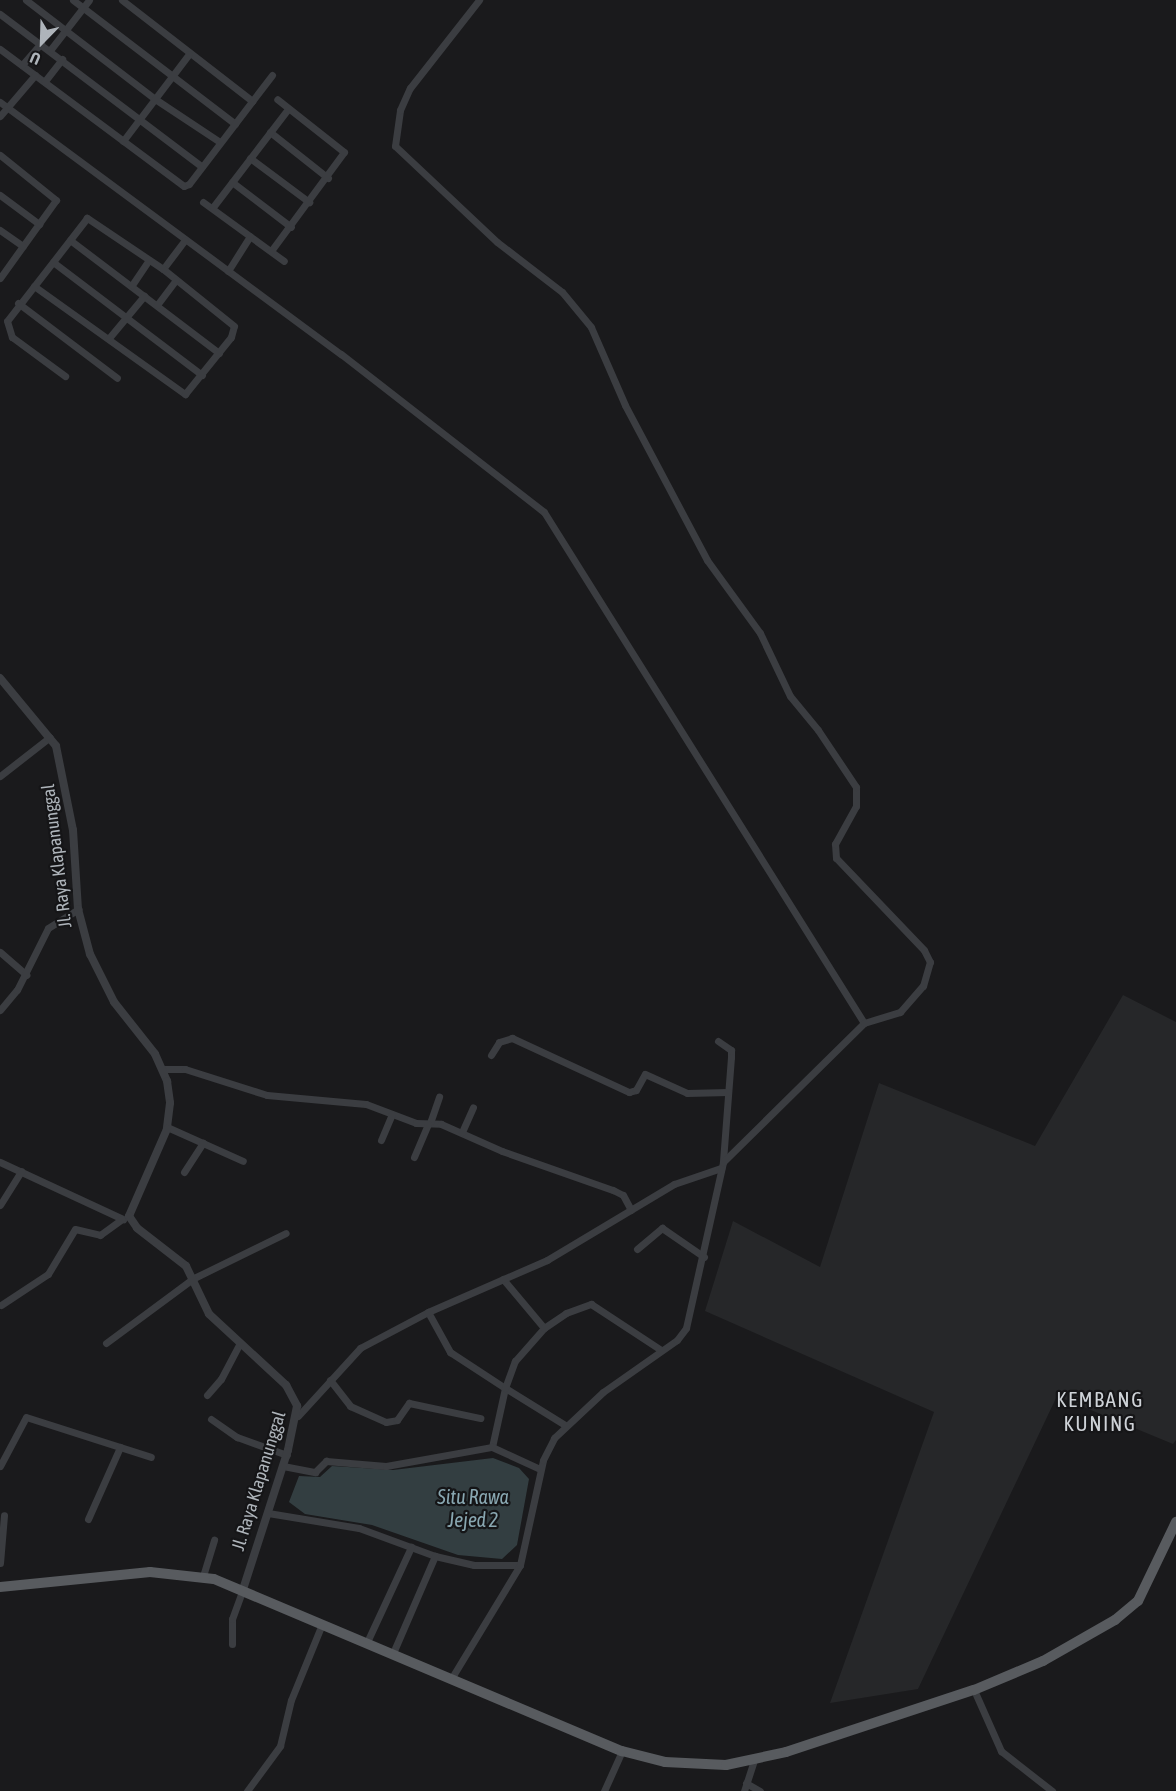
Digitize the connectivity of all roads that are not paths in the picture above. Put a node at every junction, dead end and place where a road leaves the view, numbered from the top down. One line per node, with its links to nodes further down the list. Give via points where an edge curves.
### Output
1 (27, 0): 8 (street)
2 (73, 0): 6 (street)
3 (89, 0): 6 (street)
4 (122, 0): 12 (street)
5 (479, 0): 75 (street, via 410,88 400,110 394,146 497,242 562,292 591,327 634,424 707,560 760,633 790,696 856,787 856,806 835,844 836,858 924,950 930,962 923,986 900,1012)
6 (84, 7): 8 (street); 17 (street)
7 (0, 14): 9 (street)
8 (67, 29): 11 (street); 19 (street)
9 (40, 43): 11 (street); 14 (street)
10 (0, 49): 14 (street)
11 (51, 49): 13 (street)
12 (189, 54): 17 (street); 21 (street)
13 (62, 59): 18 (street); 26 (street)
14 (22, 64): 15 (street)
15 (35, 75): 18 (street); 23 (street)
16 (272, 75): 21 (street)
17 (171, 76): 19 (street); 27 (street)
18 (45, 81): 29 (street)
19 (156, 99): 26 (street); 30 (street)
20 (277, 99): 24 (street)
21 (252, 101): 27 (street)
22 (0, 102): 23 (street)
23 (7, 107): 25 (street); 45 (street)
24 (288, 109): 28 (street); 34 (street, via 344,152)
25 (0, 116)
26 (140, 121): 29 (street); 33 (street)
27 (235, 124): 30 (street)
28 (270, 132): 32 (street); 34 (street)
29 (123, 141): 33 (street, via 183,186)
30 (220, 142): 33 (street)
31 (0, 155): 40 (street, via 56,198)
32 (250, 158): 35 (street); 38 (street)
33 (202, 167)
34 (328, 178): 38 (street)
35 (232, 182): 39 (street); 41 (street)
36 (0, 195): 40 (street)
37 (203, 202): 39 (street)
38 (309, 202): 41 (street)
39 (213, 207): 43 (street)
40 (39, 224): 46 (street)
41 (291, 226): 47 (street)
42 (0, 230): 46 (street)
43 (250, 236): 47 (street); 53 (street)
44 (70, 240): 48 (street, via 84,219 90,219); 50 (street); 56 (street)
45 (184, 240): 52 (street); 53 (street)
46 (23, 246): 51 (street)
47 (272, 251): 49 (street)
48 (149, 260): 52 (street); 56 (street)
49 (284, 261)
50 (53, 262): 57 (street); 61 (street)
51 (3, 269): 54 (street)
52 (163, 269): 55 (street)
53 (228, 271): 75 (street, via 544,512)
54 (0, 278)
55 (176, 280): 60 (street); 63 (street, via 234,326)
56 (132, 285): 58 (street)
57 (34, 286): 59 (street); 62 (street)
58 (144, 296): 60 (street); 61 (street)
59 (18, 303): 65 (street, via 7,321 11,336); 66 (street)
60 (157, 305): 63 (street)
61 (126, 317): 62 (street); 64 (street)
62 (109, 338): 64 (street, via 184,393)
63 (219, 353): 64 (street)
64 (202, 375)
65 (65, 376)
66 (117, 378)
67 (0, 678): 68 (street, Jl. Raya Klapanunggal)
68 (50, 737): 70 (street); 71 (street, Jl. Raya Klapanunggal, via 62,765 73,830)
69 (0, 765): 70 (street)
70 (3, 774)
71 (78, 909): 73 (street, via 48,928); 78 (street, Jl. Raya Klapanunggal, via 98,973)
72 (0, 952): 73 (street)
73 (26, 975): 74 (street)
74 (0, 1010)
75 (864, 1023): 91 (street)
76 (718, 1041): 79 (street, via 731,1050)
77 (490, 1055): 79 (street, via 502,1040 512,1038 625,1091 636,1090 645,1074 687,1093)
78 (163, 1069): 82 (street, via 185,1069 267,1095 366,1104); 84 (street, Jl. Raya Klapanunggal, via 170,1103)
79 (728, 1092): 91 (street)
80 (439, 1097): 83 (street)
81 (473, 1107): 85 (street)
82 (392, 1114): 83 (street); 86 (street)
83 (429, 1124): 85 (street); 88 (street)
84 (167, 1127): 87 (street); 96 (street, Jl. Raya Klapanunggal)
85 (462, 1132): 95 (street, via 502,1151 613,1190 623,1195)
86 (381, 1140)
87 (203, 1143): 89 (street); 93 (street)
88 (414, 1157)
89 (243, 1161)
90 (0, 1162): 92 (street)
91 (722, 1165): 95 (street, via 674,1184); 99 (street)
92 (21, 1171): 94 (street); 96 (street)
93 (184, 1172)
94 (0, 1205)
95 (631, 1210): 101 (street, via 547,1260)
96 (126, 1217): 100 (street, Jl. Raya Klapanunggal, via 177,1257); 102 (street, via 100,1235 75,1229 48,1274)
97 (286, 1233): 100 (street)
98 (638, 1249): 99 (street, via 663,1228)
99 (704, 1257): 107 (street, via 686,1328 677,1340)
100 (194, 1278): 105 (street); 106 (street, Jl. Raya Klapanunggal, via 209,1314)
101 (503, 1279): 103 (street); 104 (street)
102 (1, 1305)
103 (428, 1312): 108 (street, via 360,1348); 109 (street, via 450,1352)
104 (543, 1328): 107 (street, via 566,1313 591,1304); 109 (street, via 515,1361)
105 (106, 1343)
106 (240, 1343): 110 (street, via 221,1379); 111 (street, Jl. Raya Klapanunggal, via 286,1385 296,1400)
107 (661, 1350): 114 (street)
108 (330, 1380): 111 (street); 112 (street, via 350,1406 386,1422 397,1420 409,1403)
109 (505, 1388): 114 (street); 116 (street)
110 (207, 1395)
111 (298, 1416): 117 (street, Jl. Raya Klapanunggal)
112 (480, 1418)
113 (212, 1419): 117 (street, via 237,1437)
114 (565, 1425): 121 (street, via 548,1447)
115 (120, 1447): 118 (street); 119 (street, via 27,1417); 124 (street)
116 (492, 1447): 120 (street, via 386,1466 322,1461 315,1472); 121 (street)
117 (287, 1455): 120 (street, Jl. Raya Klapanunggal)
118 (151, 1457)
119 (0, 1466)
120 (283, 1466): 122 (street, Jl. Raya Klapanunggal)
121 (540, 1469): 130 (street)
122 (267, 1513): 127 (street, via 359,1528); 133 (street, Jl. Raya Klapanunggal)
123 (4, 1515): 129 (street)
124 (88, 1519)
125 (1176, 1522): 139 (main road, via 1144,1591 1130,1608 1043,1661)
126 (214, 1540): 131 (street)
127 (411, 1547): 128 (street); 135 (street)
128 (435, 1556): 130 (street, via 474,1565); 137 (street)
129 (0, 1563)
130 (520, 1565): 138 (street)
131 (203, 1576): 132 (main road, via 150,1572); 133 (main road)
132 (0, 1587)
133 (243, 1589): 134 (main road); 136 (street, via 232,1619)
134 (322, 1624): 135 (main road); 143 (street, via 291,1700 280,1746)
135 (367, 1642): 137 (main road)
136 (232, 1644)
137 (393, 1653): 138 (main road)
138 (451, 1679): 140 (main road)
139 (974, 1690): 141 (main road); 147 (street, via 1001,1751)
140 (621, 1751): 141 (main road, via 687,1765); 144 (street)
141 (754, 1760): 142 (street)
142 (746, 1783): 145 (street); 146 (street)
143 (247, 1791)
144 (604, 1791)
145 (744, 1791)
146 (760, 1791)
147 (1052, 1791)

